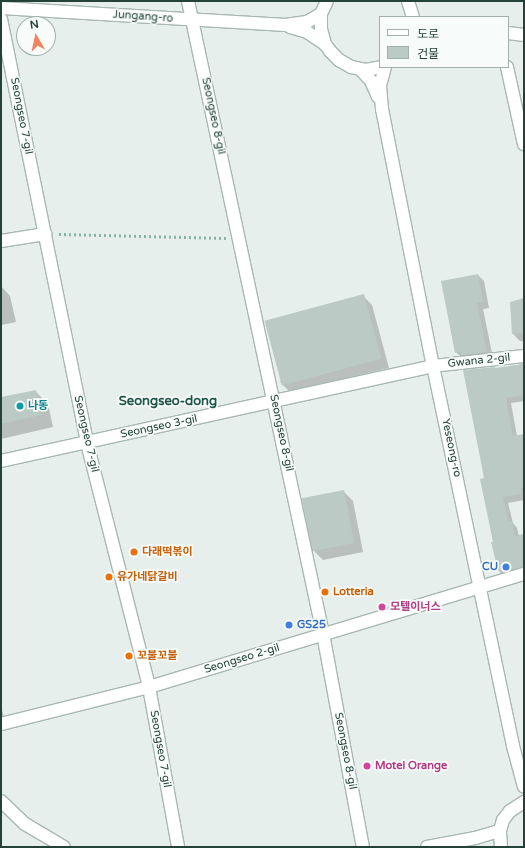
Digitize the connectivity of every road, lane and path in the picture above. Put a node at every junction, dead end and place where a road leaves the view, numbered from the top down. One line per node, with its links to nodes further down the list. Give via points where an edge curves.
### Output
1 (188, 1): 8 (street, Seongseo 8-gil)
2 (326, 1): 5 (street)
3 (408, 1): 6 (street)
4 (1, 8): 8 (street, Jungang-ro)
5 (322, 14): 9 (street, Jungang-ro, via 307,22); 12 (street, via 321,29)
6 (413, 16)
7 (1, 19): 19 (street, Seongseo 7-gil)
8 (192, 20): 9 (street, Jungang-ro); 20 (street, Seongseo 8-gil)
9 (285, 26): 12 (street, Jungang-ro, via 307,32)
10 (509, 33): 11 (street)
11 (524, 35)
12 (325, 44): 16 (street, Jungang-ro, via 339,60)
13 (379, 67): 16 (street)
14 (385, 68): 17 (street, Yeseong-ro, via 380,86)
15 (507, 68): 18 (street)
16 (360, 69): 17 (street, Yeseong-ro, via 371,81)
17 (382, 109): 23 (street, Yeseong-ro)
18 (524, 144)
19 (44, 234): 20 (path); 21 (street); 25 (street, Seongseo 7-gil)
20 (239, 238): 24 (street, Seongseo 8-gil)
21 (1, 241)
22 (524, 356): 23 (street, Gwana 2-gil)
23 (433, 366): 24 (street, Seongseo 3-gil); 28 (street, Yeseong-ro)
24 (274, 402): 25 (street, Seongseo 3-gil); 29 (street, Seongseo 8-gil)
25 (87, 443): 26 (street, Seongseo 3-gil); 30 (street, Seongseo 7-gil)
26 (1, 460)
27 (524, 574): 28 (street, Seongseo 2-gil)
28 (481, 587): 29 (street, Seongseo 2-gil); 32 (street, Yeseong-ro, via 513,746)
29 (323, 634): 30 (street, Seongseo 2-gil); 38 (street, Seongseo 8-gil)
30 (149, 687): 31 (street, Seongseo 2-gil); 37 (street, Seongseo 7-gil)
31 (1, 724)
32 (524, 787)
33 (1, 801): 36 (street, via 25,824)
34 (524, 802): 35 (street, via 510,811)
35 (500, 831): 39 (street); 40 (street)
36 (64, 847)
37 (178, 847)
38 (363, 847)
39 (427, 847)
40 (501, 847)

